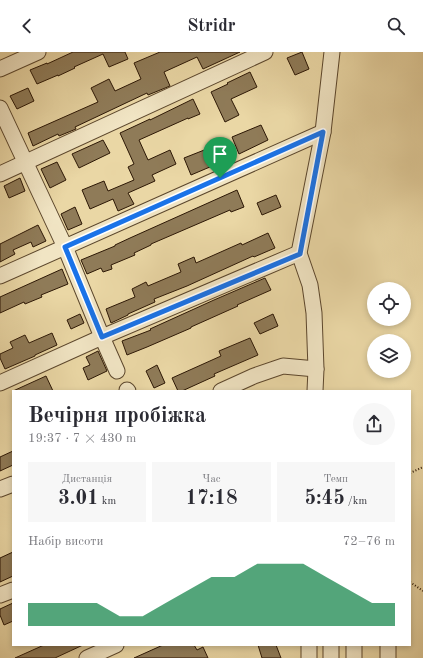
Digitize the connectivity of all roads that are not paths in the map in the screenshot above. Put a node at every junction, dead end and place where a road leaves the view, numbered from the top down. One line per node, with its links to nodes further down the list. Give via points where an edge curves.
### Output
1 (38, 52): 4 (street)
2 (265, 52): 7 (street)
3 (332, 52): 6 (street)
4 (0, 69)
5 (0, 108): 7 (street)
6 (323, 132): 9 (street); 10 (street)
7 (25, 163): 8 (street); 9 (street)
8 (0, 174)
9 (65, 247): 11 (street); 12 (street)
10 (300, 254): 12 (street); 13 (street, via 310,284)
11 (0, 276)
12 (102, 337): 14 (street); 15 (street)
13 (316, 369): 16 (street, via 283,366); 17 (street)
14 (117, 371)
15 (0, 383)
16 (223, 390)
17 (316, 390)
18 (12, 484): 19 (street)
19 (0, 490)
20 (12, 590): 21 (street)
21 (0, 596)
22 (114, 646): 27 (street)
23 (309, 646): 28 (street)
24 (331, 646): 29 (street)
25 (354, 646): 30 (street)
26 (388, 646): 31 (street)
27 (87, 658)
28 (309, 658)
29 (331, 658)
30 (354, 658)
31 (388, 658)

